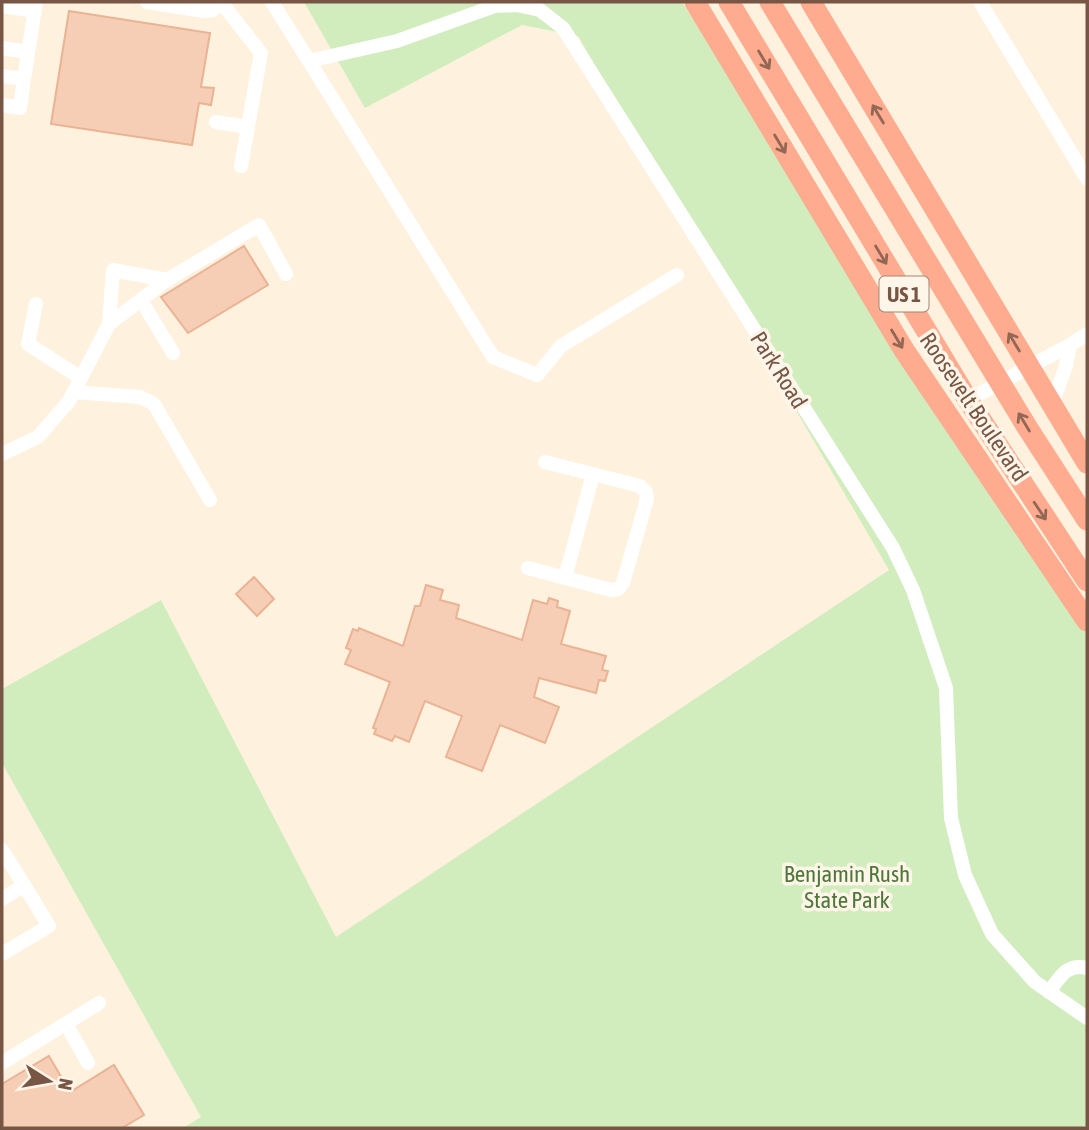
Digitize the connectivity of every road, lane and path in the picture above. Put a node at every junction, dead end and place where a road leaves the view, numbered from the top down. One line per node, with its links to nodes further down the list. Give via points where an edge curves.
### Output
1 (147, 2): 2 (street, via 204,11)
2 (221, 2): 18 (street, via 261,52)
3 (272, 2): 13 (street)
4 (695, 2): 44 (highway, Roosevelt Boulevard / US 1, one-way to 44, via 904,350)
5 (729, 2): 33 (highway, Roosevelt Boulevard / US 1, one-way to 33)
6 (771, 2): 31 (highway, Roosevelt Boulevard / US 1)
7 (811, 2): 30 (highway, one-way to 7)
8 (980, 2): 20 (street)
9 (2, 6): 10 (street)
10 (36, 6): 12 (street)
11 (2, 48): 12 (street)
12 (28, 52): 15 (street)
13 (309, 61): 22 (street, via 493,357 537,375 561,346); 50 (street, Park Road, via 397,41 495,6 540,10 563,28 893,548 913,590 946,688 951,818 965,875 992,934)
14 (2, 76): 15 (street)
15 (24, 79): 16 (street, via 20,108)
16 (2, 105)
17 (216, 122): 18 (street)
18 (248, 127): 19 (street)
19 (241, 166)
20 (1087, 179)
21 (286, 274): 23 (street, via 259,225)
22 (677, 275)
23 (167, 280): 24 (street); 26 (street, via 113,270)
24 (141, 300): 26 (street); 29 (street)
25 (37, 304): 32 (street, via 28,344)
26 (109, 324): 32 (street)
27 (1087, 334): 28 (street)
28 (1070, 345): 30 (street); 34 (street)
29 (173, 353)
30 (1029, 366): 31 (street); 34 (highway)
31 (1000, 382): 33 (street); 40 (highway, Roosevelt Boulevard / US 1, one-way to 31)
32 (74, 390): 35 (street, via 38,437); 39 (street, via 140,397 154,404)
33 (968, 400): 43 (highway, Roosevelt Boulevard / US 1, one-way to 43)
34 (1052, 404): 37 (highway)
35 (2, 454)
36 (545, 462): 38 (street)
37 (1087, 463)
38 (593, 474): 42 (street); 42 (street, via 640,486 647,499 618,589)
39 (210, 500)
40 (1087, 520)
41 (528, 568): 42 (street)
42 (565, 578)
43 (1087, 581)
44 (1087, 621)
45 (2, 850): 46 (street)
46 (24, 885): 47 (street); 48 (street, via 49,926)
47 (2, 899)
48 (2, 954)
49 (1087, 968): 50 (street, via 1076,965 1066,970)
50 (1049, 992): 52 (street, Park Road)
51 (99, 1003): 53 (street)
52 (1087, 1018)
53 (66, 1024): 54 (street); 55 (street)
54 (2, 1063)
55 (88, 1063)

